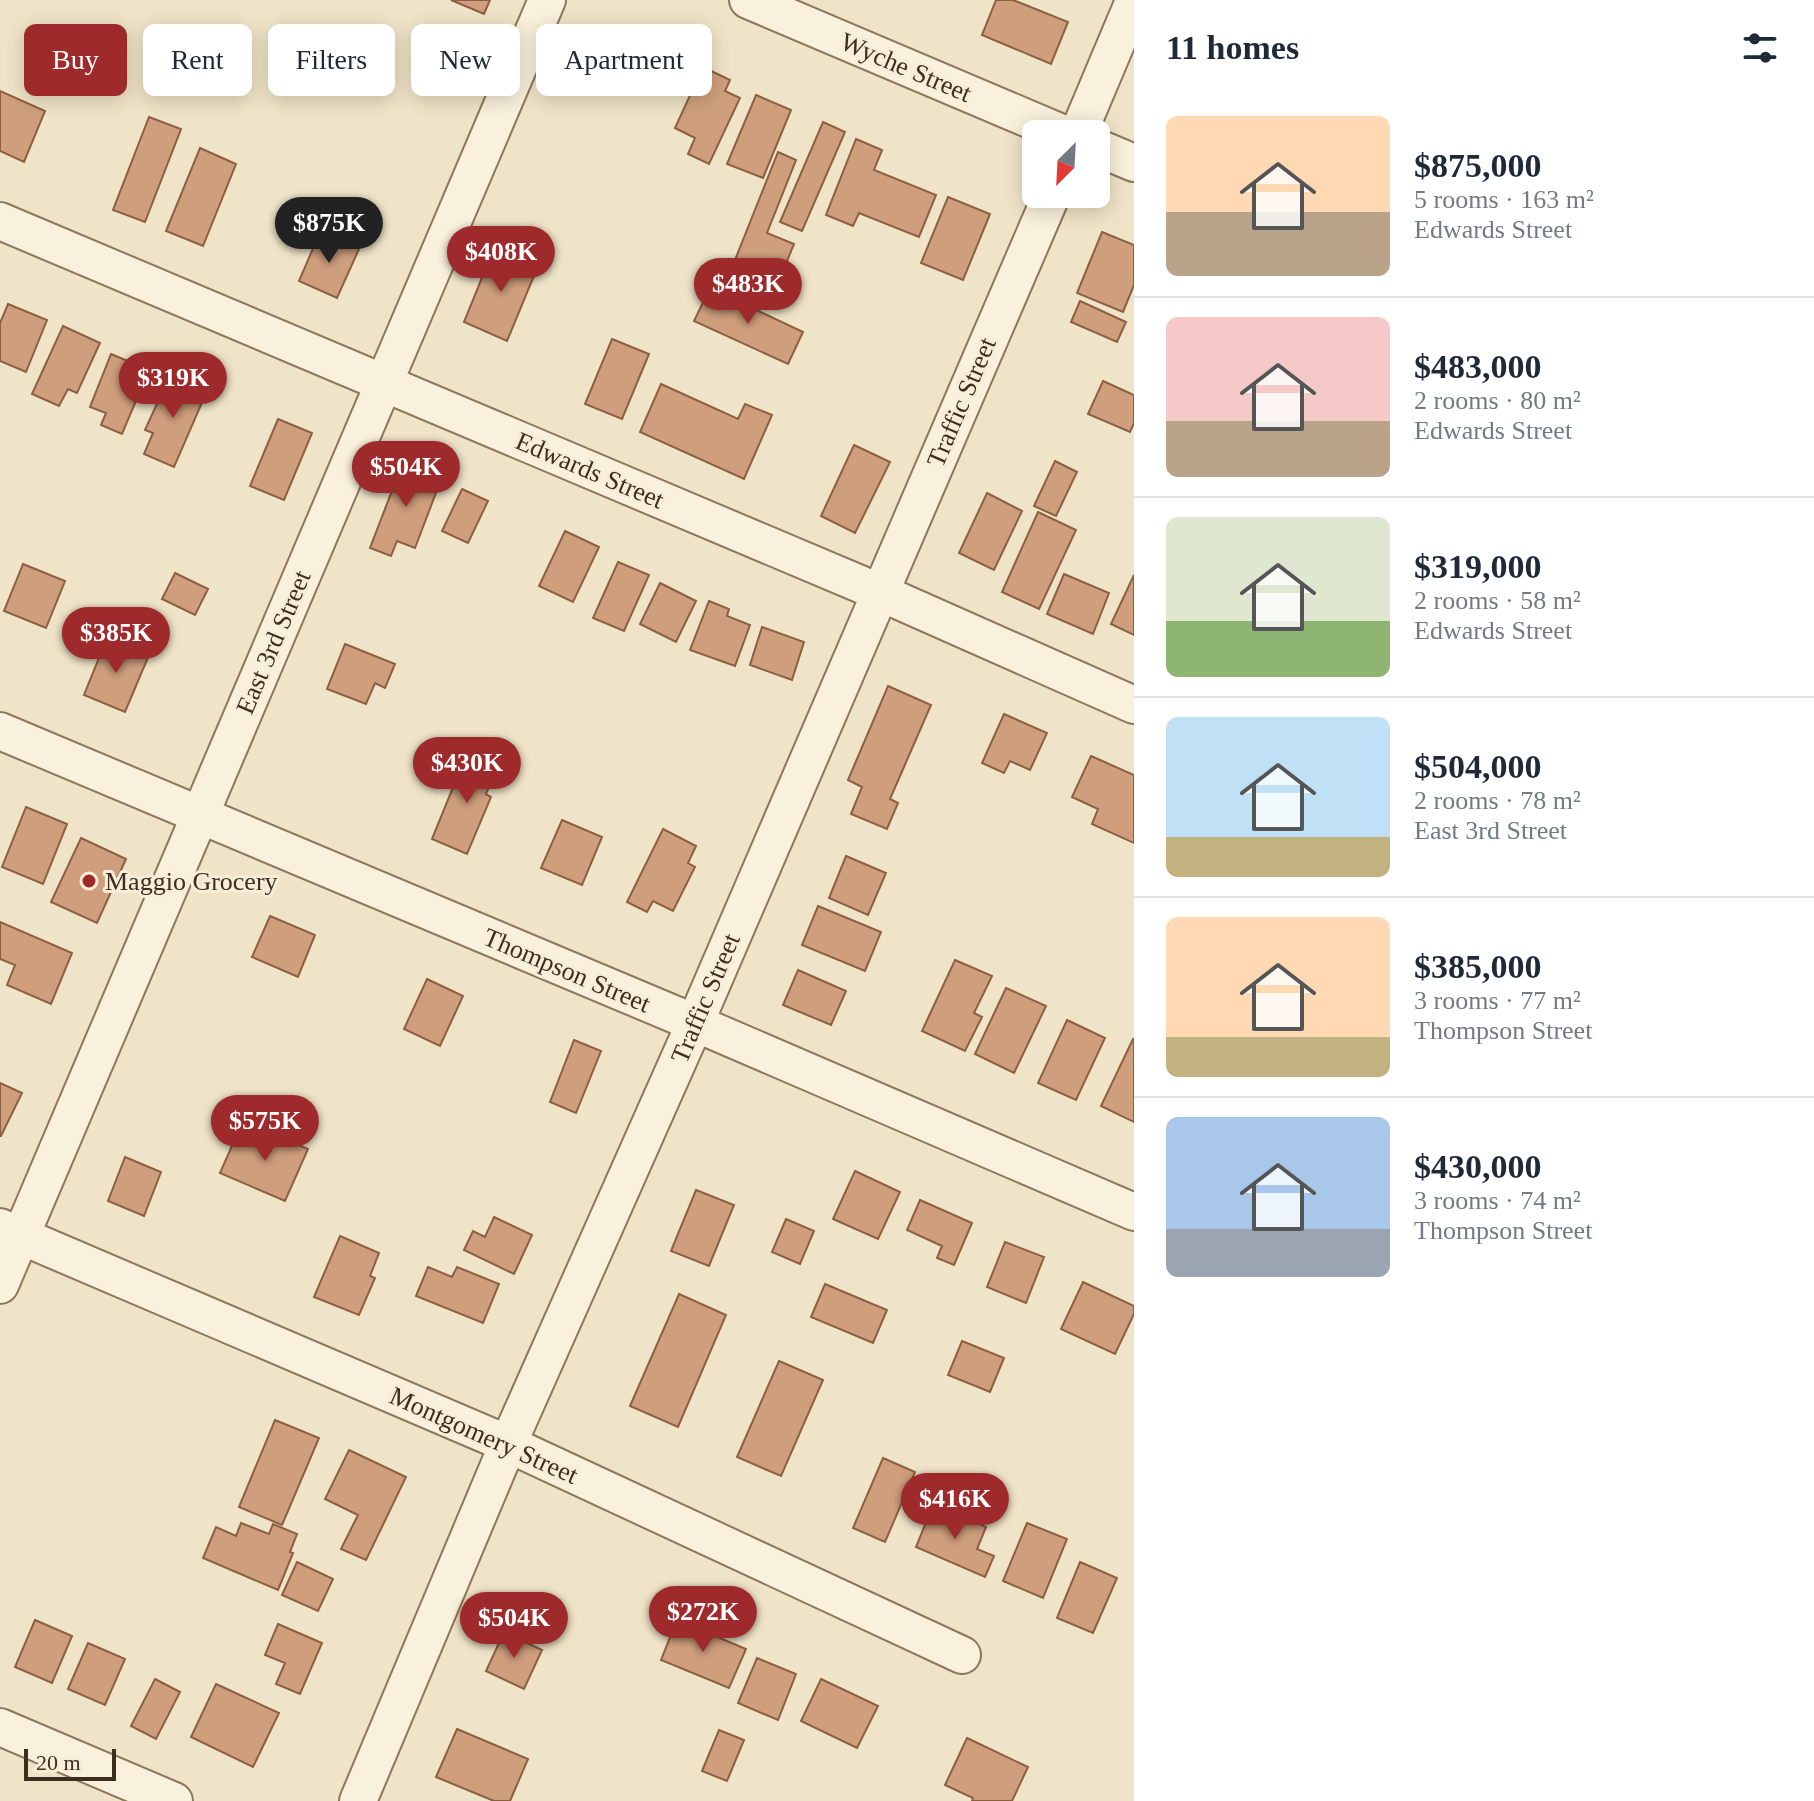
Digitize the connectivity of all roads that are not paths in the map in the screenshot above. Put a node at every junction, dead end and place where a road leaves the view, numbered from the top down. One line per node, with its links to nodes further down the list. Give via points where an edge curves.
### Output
1 (547, 0): 10 (street, East 3rd Street)
2 (748, 0): 4 (street, Wyche Street)
3 (1134, 1): 5 (street)
4 (1031, 120)
5 (1084, 120)
6 (1110, 153): 7 (street)
7 (1134, 163)
8 (1046, 208): 11 (street, Traffic Street)
9 (0, 221): 10 (street, Edwards Street)
10 (383, 382): 11 (street, Edwards Street); 14 (street, East 3rd Street)
11 (879, 592): 12 (street, Edwards Street); 15 (street, Traffic Street)
12 (1134, 705)
13 (0, 731): 14 (street, Thompson Street)
14 (199, 817): 15 (street, Thompson Street); 17 (street, East 3rd Street)
15 (695, 1023): 16 (street, Thompson Street); 19 (street, Traffic Street)
16 (1134, 1212)
17 (10, 1232): 18 (street, East 3rd Street); 19 (street, Montgomery Street)
18 (0, 1285)
19 (508, 1444): 20 (street, Montgomery Street); 23 (street, Traffic Street)
20 (962, 1655)
21 (0, 1727): 22 (street)
22 (174, 1801)
23 (358, 1801)

